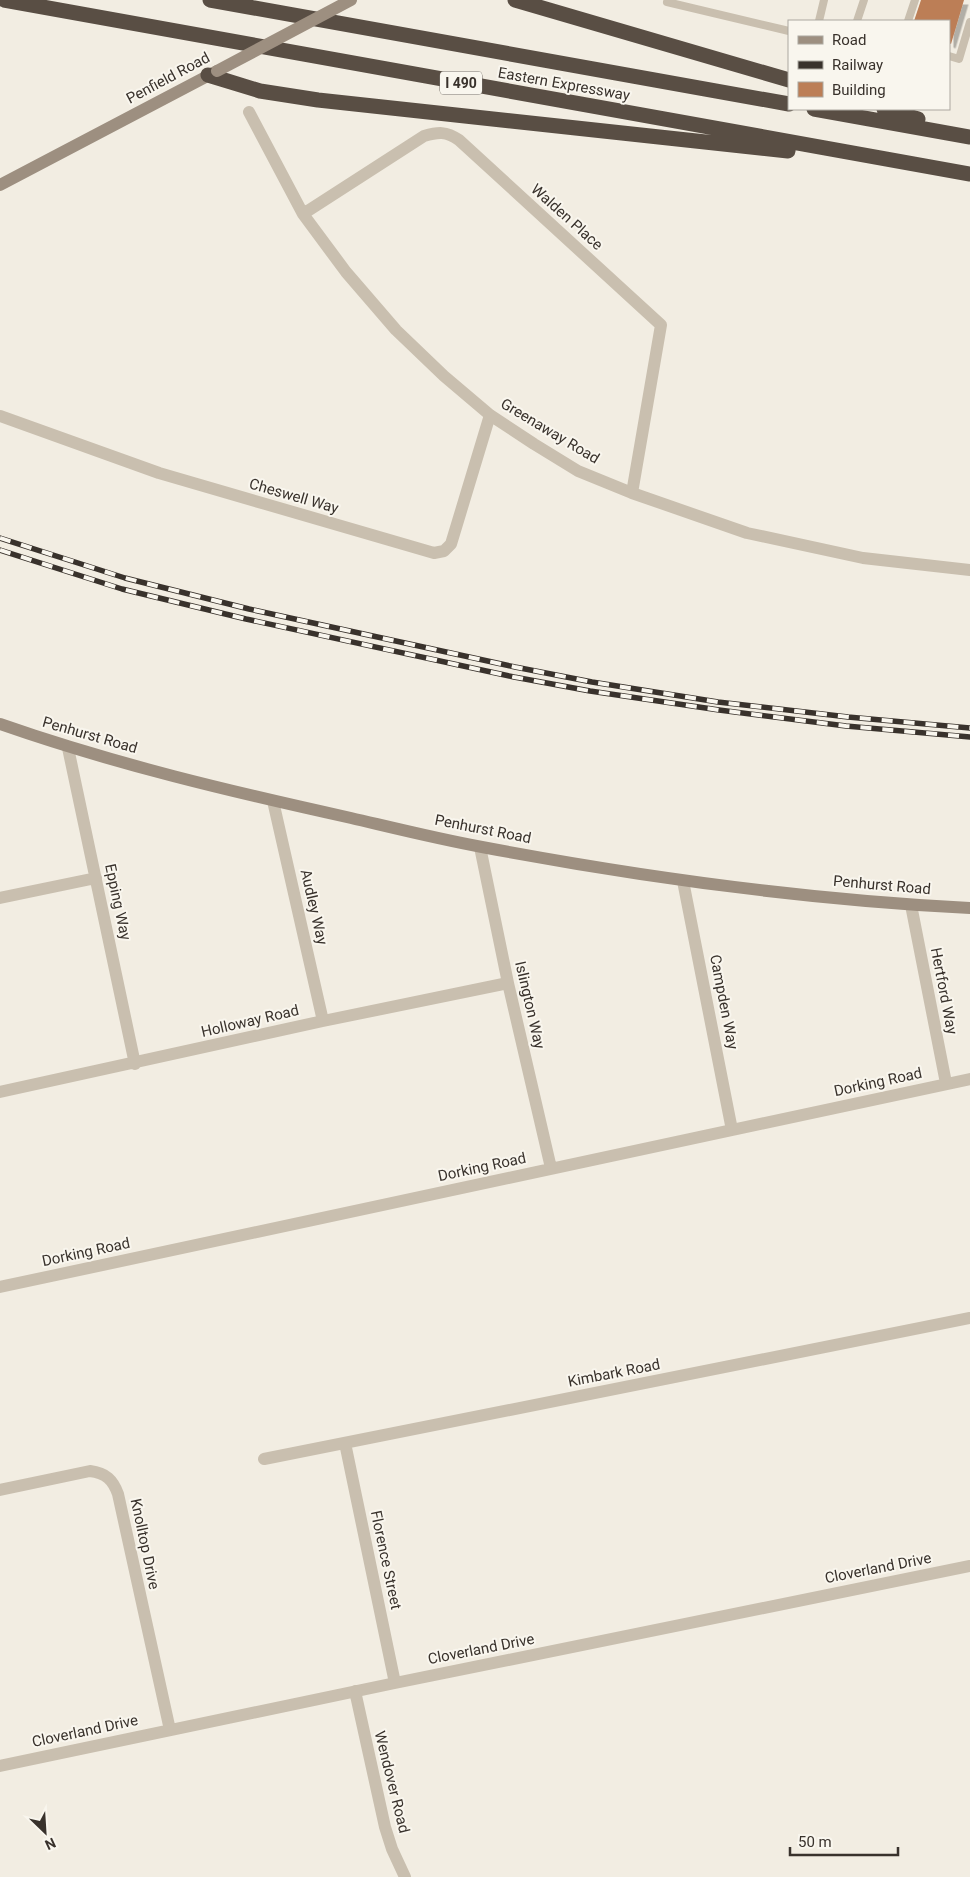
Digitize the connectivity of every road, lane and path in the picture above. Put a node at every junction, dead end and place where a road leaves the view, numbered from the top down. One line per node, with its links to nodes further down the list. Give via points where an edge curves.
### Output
1 (4, 0): 22 (highway, Eastern Expressway / I 490)
2 (210, 0): 17 (highway, Eastern Expressway / I 490)
3 (351, 0): 15 (street, Penfield Road, bridge)
4 (519, 0): 16 (highway)
5 (824, 0): 9 (lane)
6 (864, 0): 10 (lane)
7 (915, 0): 11 (lane)
8 (667, 2): 13 (lane)
9 (819, 20)
10 (857, 20)
11 (908, 20)
12 (970, 22): 14 (lane, via 959,59)
13 (788, 31)
14 (950, 56)
15 (213, 73): 22 (highway, via 260,90 318,100); 24 (street, Penfield Road)
16 (788, 80)
17 (788, 104)
18 (820, 110): 21 (highway)
19 (887, 110): 21 (highway)
20 (249, 112): 25 (street, Greenaway Road)
21 (970, 136)
22 (917, 165): 23 (highway, Eastern Expressway / I 490)
23 (970, 174)
24 (0, 185)
25 (302, 214): 26 (street, Greenaway Road, via 396,330); 28 (street, Walden Place, via 424,136 443,132 458,140 661,325)
26 (490, 415): 27 (street, Cheswell Way, via 451,544 444,551 434,553 159,474); 28 (street, Greenaway Road, via 578,471)
27 (0, 416)
28 (632, 493): 29 (street, Greenaway Road, via 747,533 808,547 863,558)
29 (970, 570)
30 (0, 724): 31 (street, Penhurst Road)
31 (68, 748): 32 (street, Penhurst Road); 34 (street, Epping Way)
32 (273, 801): 33 (street, Penhurst Road); 40 (street, Audley Way)
33 (480, 847): 35 (street, Penhurst Road); 39 (street, Islington Way)
34 (96, 878): 36 (street); 41 (street, Epping Way)
35 (683, 881): 37 (street, Penhurst Road); 45 (street, Campden Way)
36 (0, 898)
37 (910, 905): 38 (street, Penhurst Road); 43 (street, Hertford Way)
38 (970, 908)
39 (508, 983): 40 (street, Holloway Road); 46 (street, Islington Way)
40 (323, 1021): 41 (street, Holloway Road)
41 (135, 1064): 44 (street, Holloway Road)
42 (970, 1079): 43 (street, Dorking Road)
43 (946, 1083): 45 (street, Dorking Road)
44 (0, 1092)
45 (732, 1130): 46 (street, Dorking Road)
46 (551, 1168): 47 (street, Dorking Road)
47 (0, 1286)
48 (970, 1318): 49 (street, Kimbark Road)
49 (345, 1443): 50 (street, Kimbark Road); 53 (street, Florence Street)
50 (264, 1459)
51 (0, 1490): 55 (street, Knolltop Drive, via 90,1471 111,1480 118,1494)
52 (970, 1566): 53 (street, Cloverland Drive)
53 (395, 1683): 54 (street, Cloverland Drive)
54 (355, 1692): 55 (street, Cloverland Drive); 57 (street, Wendover Road, via 385,1827)
55 (170, 1730): 56 (street, Cloverland Drive)
56 (0, 1766)
57 (405, 1877)

